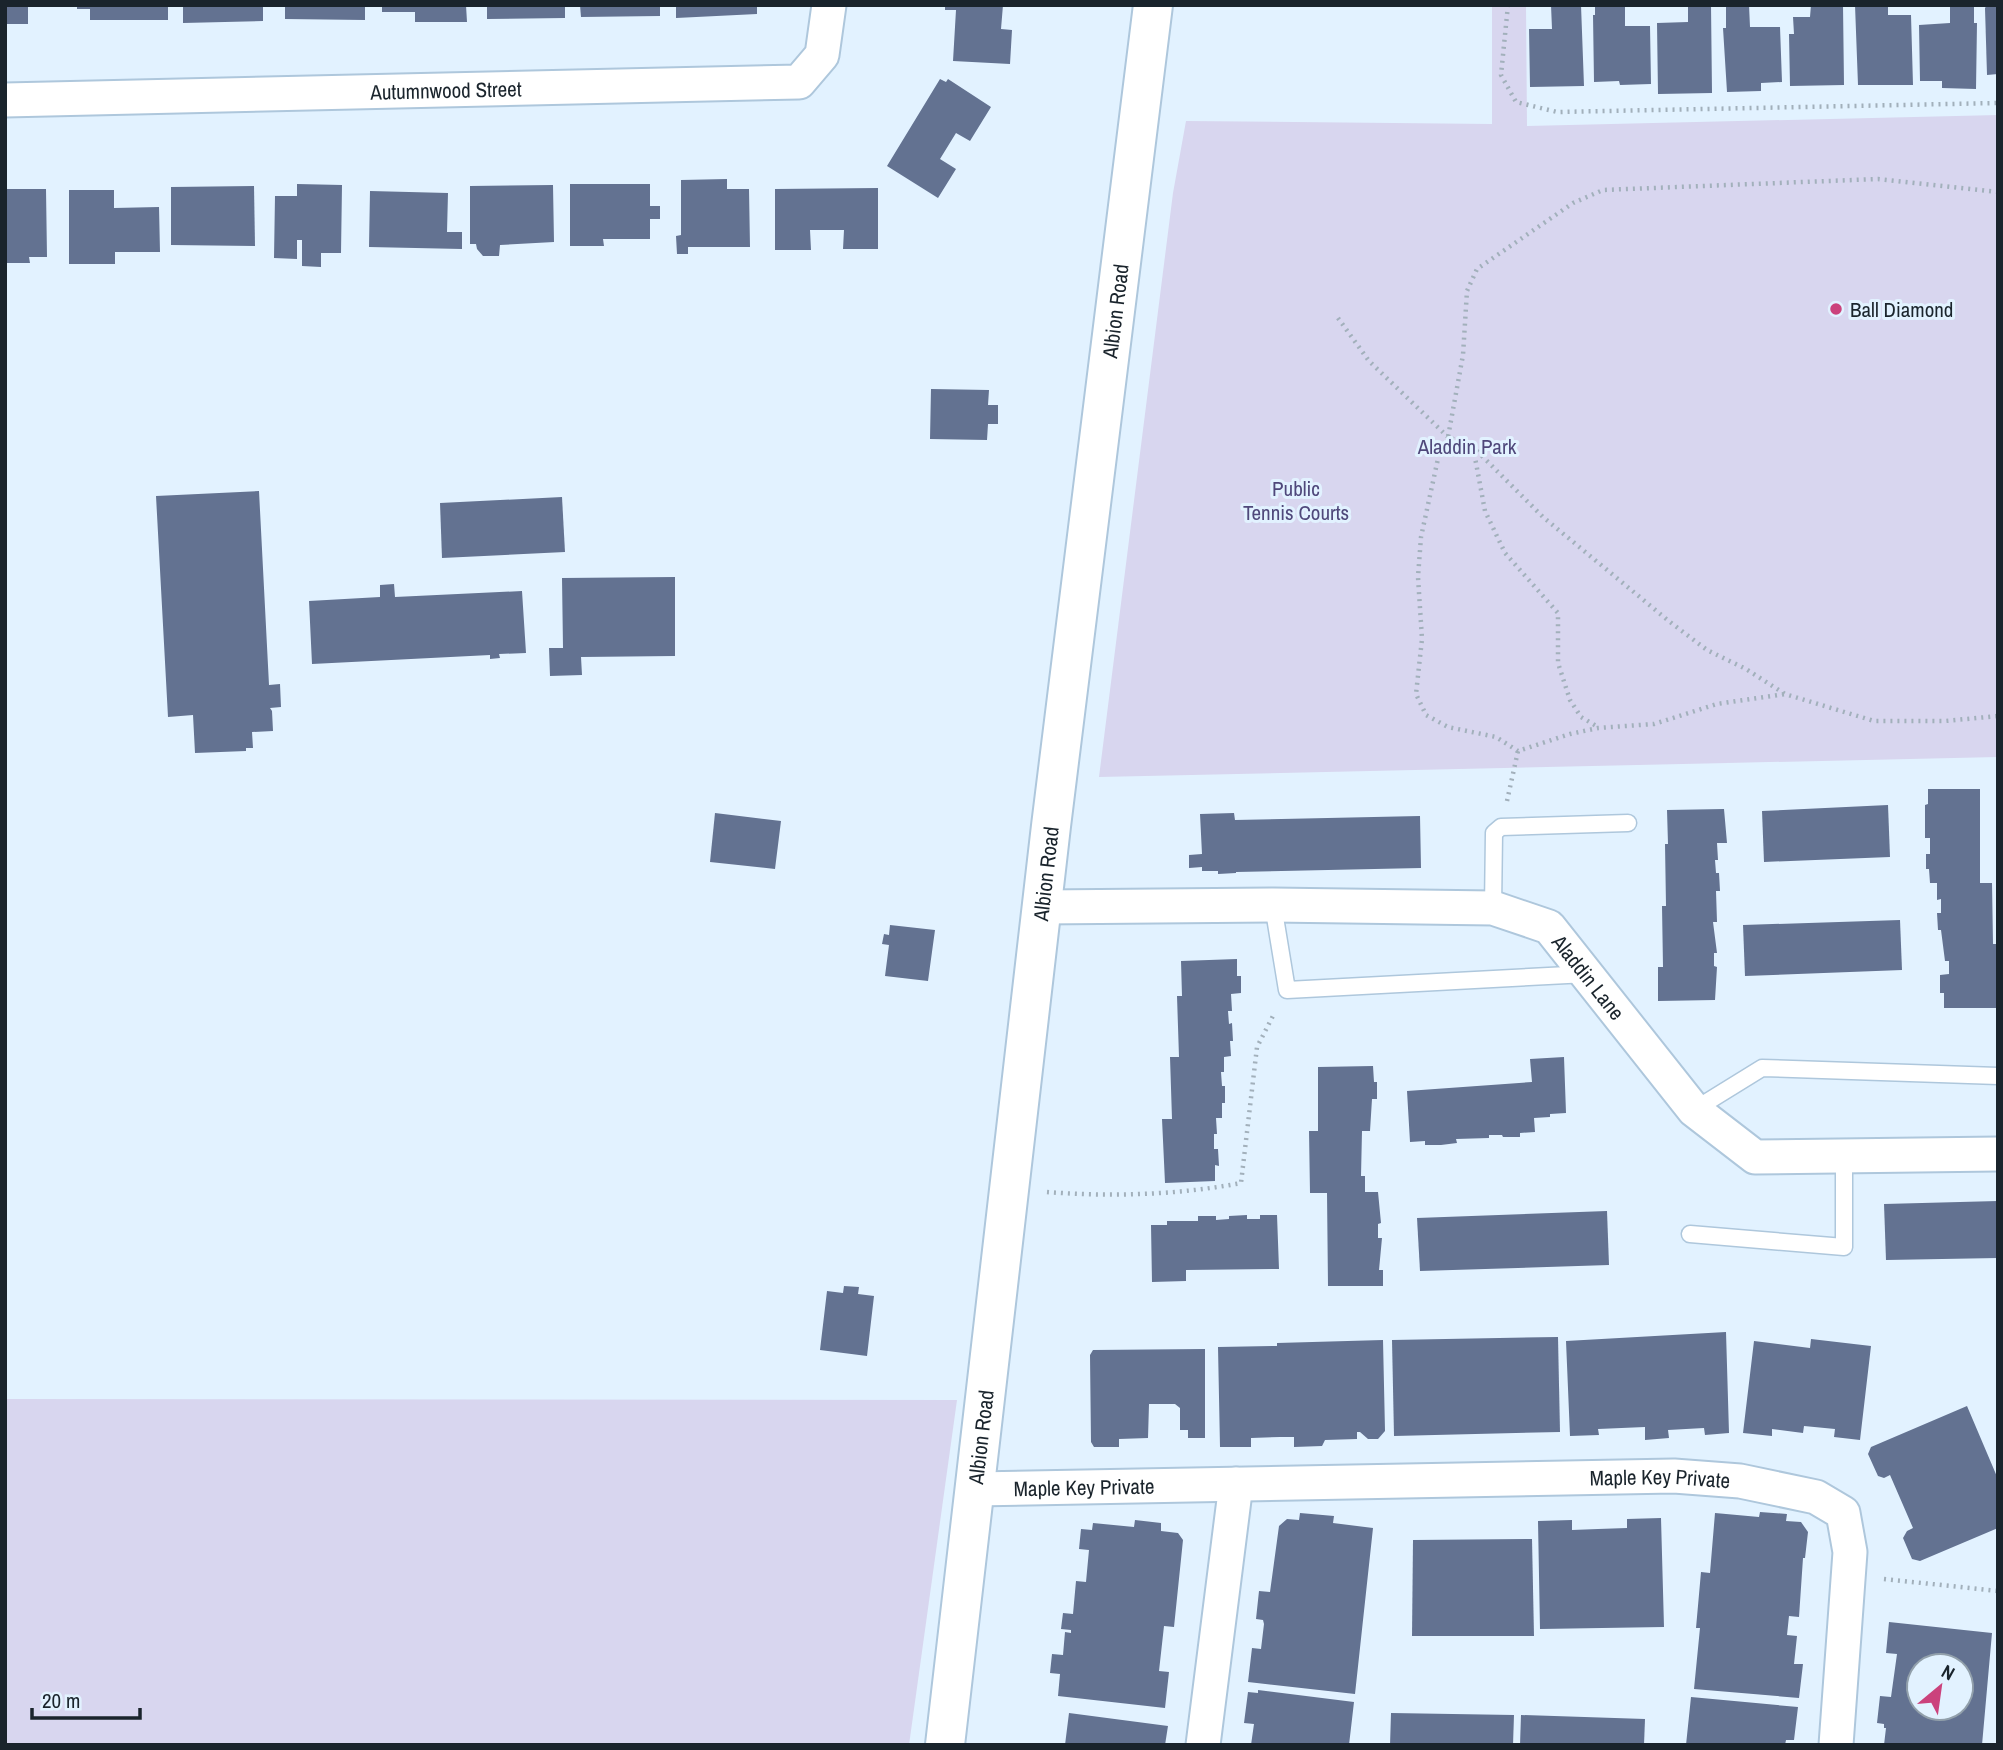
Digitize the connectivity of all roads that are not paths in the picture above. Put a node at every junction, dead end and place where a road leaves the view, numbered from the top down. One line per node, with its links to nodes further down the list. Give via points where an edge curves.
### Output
1 (829, 5): 3 (street, Autumnwood Street, via 822,55 799,82)
2 (1153, 5): 6 (street, Albion Road)
3 (5, 100)
4 (1628, 823): 7 (lane, via 1501,827 1494,833)
5 (1273, 905): 6 (street, Aladdin Lane); 7 (street, Aladdin Lane); 8 (lane, via 1287,990)
6 (1042, 907): 15 (street, Albion Road)
7 (1493, 908): 8 (street, Aladdin Lane, via 1549,927)
8 (1587, 974): 10 (street, Aladdin Lane)
9 (1998, 1076): 10 (lane, via 1762,1068)
10 (1694, 1110): 12 (street, Aladdin Lane, via 1755,1157)
11 (1998, 1154): 12 (street, Aladdin Lane)
12 (1843, 1156): 13 (lane, via 1844,1247)
13 (1690, 1234)
14 (1236, 1484): 15 (street, Maple Key Private); 17 (street); 18 (street, Maple Key Private, via 1674,1476 1740,1480 1816,1497 1843,1513 1850,1552)
15 (974, 1489): 16 (street, Albion Road)
16 (945, 1745)
17 (1203, 1745)
18 (1836, 1745)

